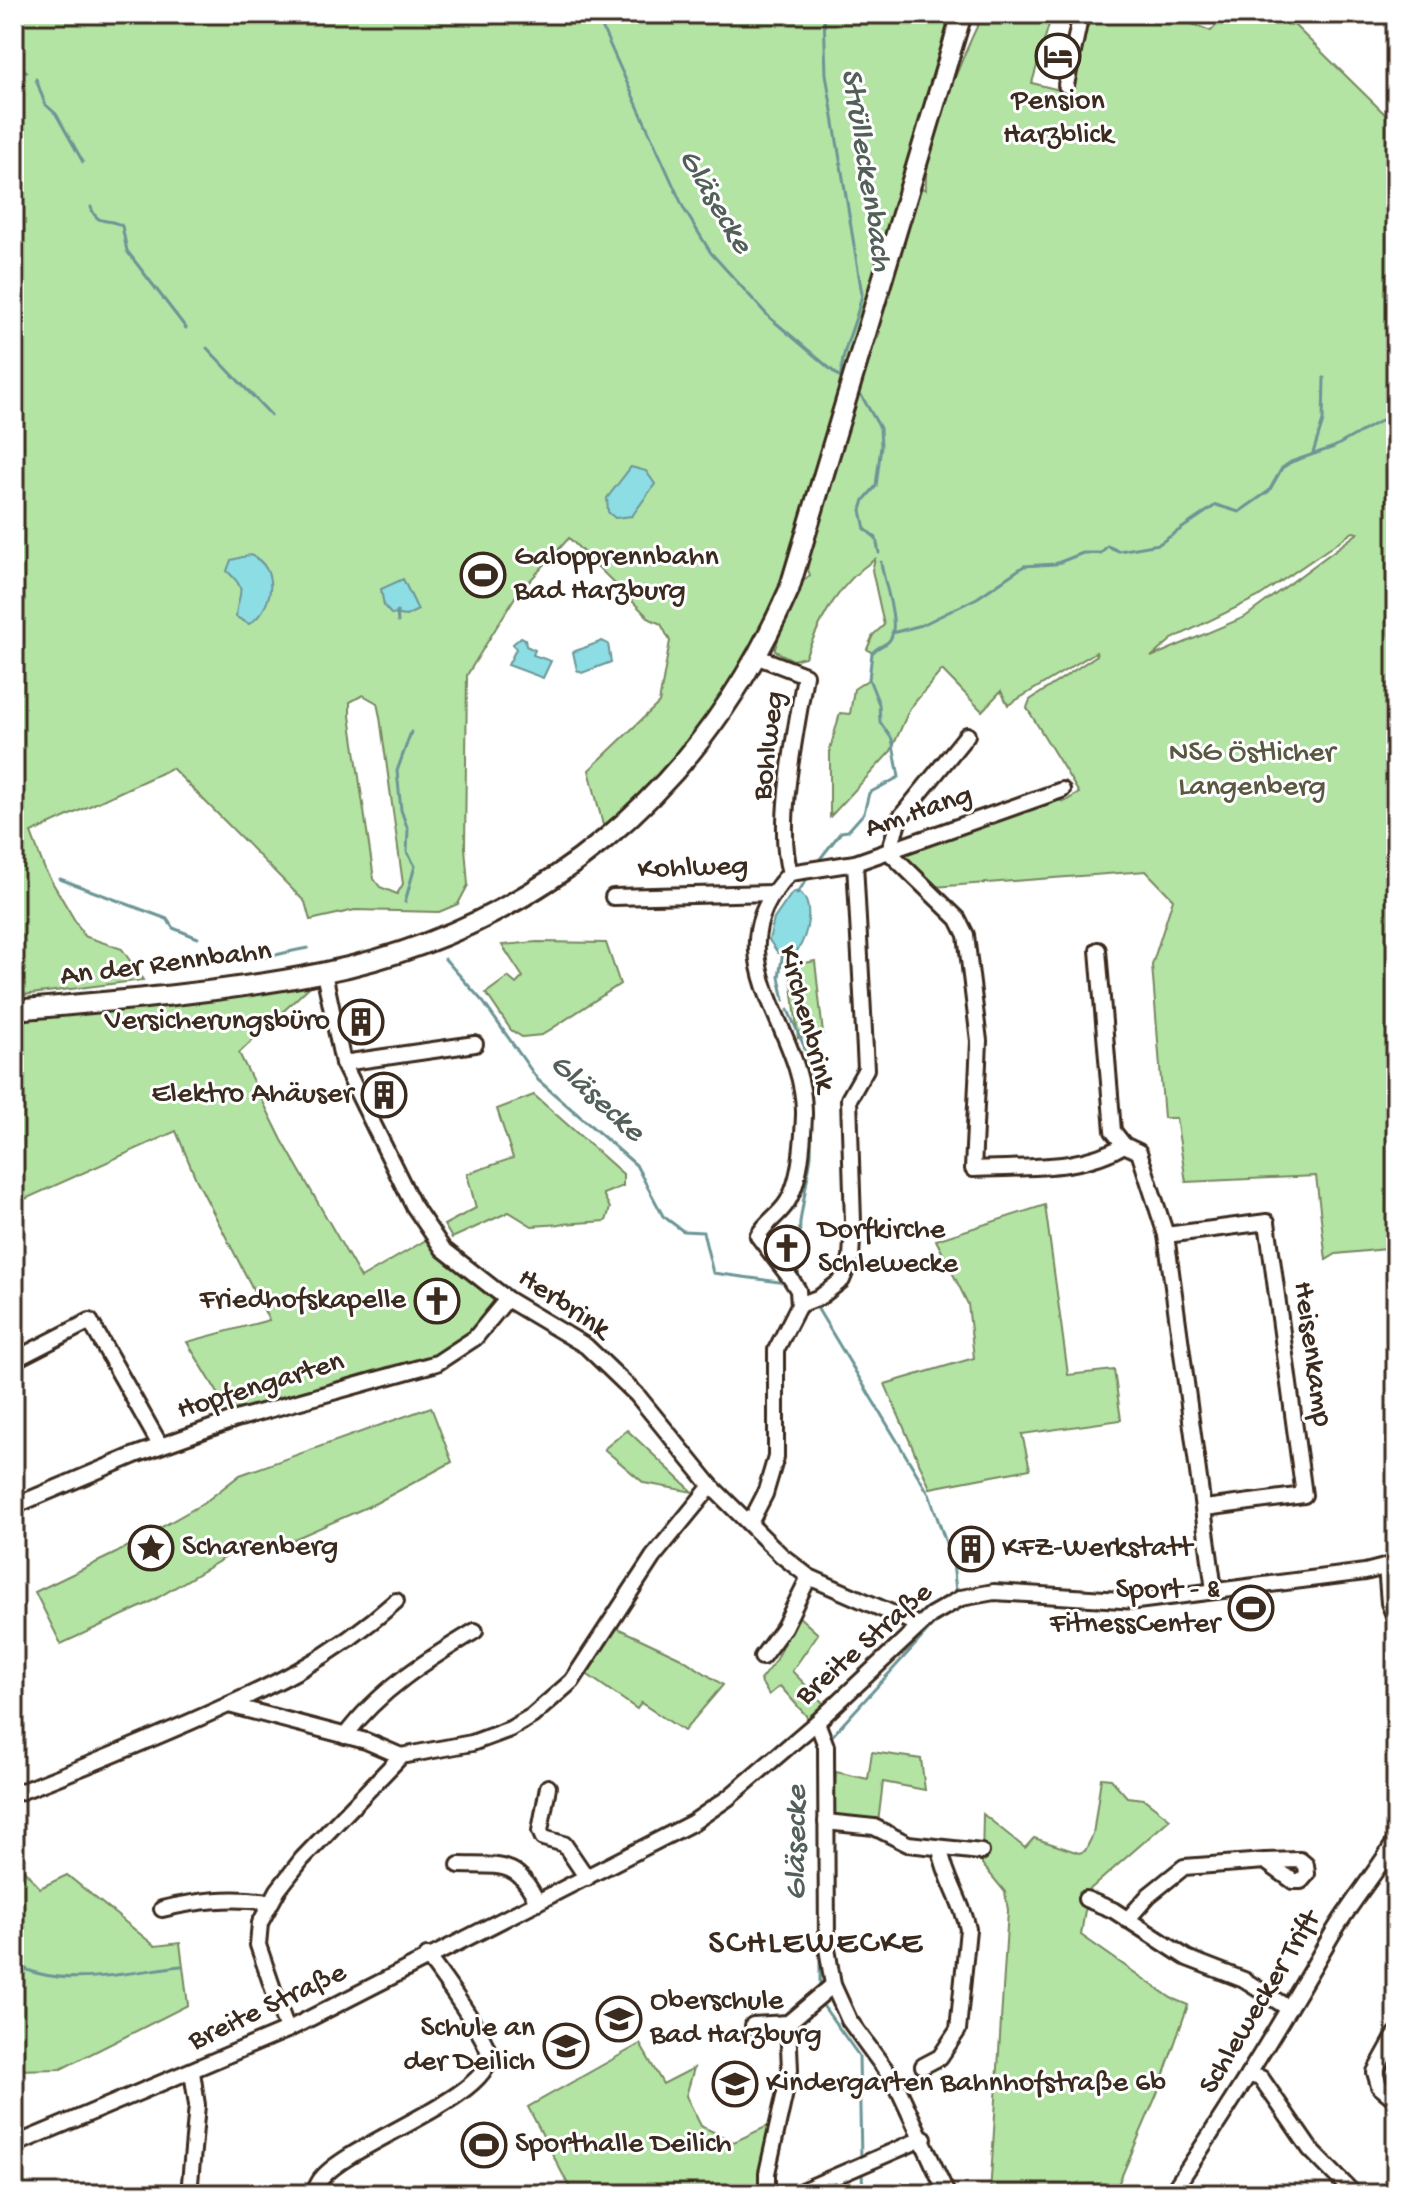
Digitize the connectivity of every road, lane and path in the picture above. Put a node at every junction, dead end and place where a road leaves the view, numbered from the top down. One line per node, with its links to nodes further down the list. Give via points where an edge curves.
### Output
1 (962, 14): 4 (main road, An der Rennbahn, via 800,558)
2 (1081, 14): 3 (street)
3 (1066, 85)
4 (758, 657): 9 (street, Bohlweg, via 805,675 790,771 786,858); 13 (main road, An der Rennbahn, via 676,772 573,866 468,926)
5 (967, 735): 7 (street, via 899,819)
6 (1062, 790): 7 (street, Am Hang)
7 (889, 852): 8 (street, Am Hang); 17 (street, via 958,919 966,935 979,1041 973,1169 1072,1164 1104,1157)
8 (855, 863): 9 (street, Am Hang); 19 (street, via 866,1069 849,1099 851,1258 842,1280)
9 (803, 870): 10 (street, Kirchenbrink)
10 (774, 893): 11 (street, Kohlweg); 19 (street, Kirchenbrink, via 758,927 756,951 769,1005 801,1088 804,1113 795,1184 785,1206 758,1236)
11 (613, 897)
12 (1098, 950): 17 (street, via 1108,1104 1113,1131)
13 (324, 973): 14 (main road, An der Rennbahn); 16 (street, Herbrink)
14 (14, 1010)
15 (475, 1044): 16 (street)
16 (343, 1063): 20 (street, Herbrink, via 426,1230 458,1263)
17 (1124, 1145): 18 (street, via 1139,1152)
18 (1166, 1235): 25 (street); 25 (street, Heisenkamp, via 1267,1222 1304,1495)
19 (803, 1294): 26 (street, via 776,1350 776,1457)
20 (507, 1299): 22 (street, Hopfengarten, via 475,1338 437,1363); 23 (street, Herbrink, via 586,1346 637,1395)
21 (14, 1360): 22 (street, via 90,1321)
22 (160, 1445): 24 (street, Hopfengarten)
23 (711, 1486): 26 (street, Herbrink); 38 (street, via 653,1557 588,1661 542,1707 510,1729 472,1743)
24 (14, 1506)
25 (1205, 1508): 29 (street)
26 (750, 1523): 28 (street, Herbrink)
27 (1391, 1565): 29 (street, Breite Straße, via 1344,1567); 31 (street, via 1389,1603)
28 (809, 1577): 32 (street, Herbrink); 34 (street)
29 (1214, 1590): 32 (street, Breite Straße, via 1137,1601 985,1593 938,1610)
30 (396, 1601): 35 (street, via 308,1667)
31 (1396, 1620)
32 (919, 1625): 36 (street, Breite Straße)
33 (475, 1631): 37 (street, via 421,1664 358,1718)
34 (762, 1657)
35 (229, 1705): 37 (street); 40 (street)
36 (817, 1722): 41 (street, via 826,1746); 47 (street, Breite Straße, via 713,1810)
37 (345, 1736): 38 (street)
38 (401, 1756): 49 (street, via 302,1859)
39 (548, 1787): 47 (street, via 543,1838 564,1844)
40 (14, 1794)
41 (826, 1822): 43 (street, via 874,1827 908,1844); 54 (street, via 827,1948)
42 (1396, 1840): 55 (street, Schlewecker Trift)
43 (940, 1849): 44 (street); 60 (street, via 945,1876 968,1929 958,2030 940,2057)
44 (981, 1852)
45 (1265, 1861): 52 (street, via 1184,1867)
46 (459, 1865): 50 (street, via 516,1871)
47 (587, 1878): 50 (street, Breite Straße)
48 (1086, 1899): 52 (street)
49 (269, 1902): 51 (street, via 200,1900); 58 (street, via 258,1945)
50 (537, 1902): 53 (street, Breite Straße)
51 (162, 1909)
52 (1127, 1920): 55 (street, via 1187,1958 1237,1976)
53 (427, 1956): 58 (street, Breite Straße); 67 (street, via 482,2039 488,2062 469,2088 329,2171)
54 (833, 1985): 56 (street); 64 (street, via 849,2020 896,2084)
55 (1288, 2008): 62 (street, Schlewecker Trift)
56 (788, 2023): 57 (street); 68 (street, via 790,2070 767,2173)
57 (753, 2025)
58 (287, 2030): 61 (street, Breite Straße)
59 (1395, 2037): 63 (street, via 1375,2072 1379,2086)
60 (923, 2066)
61 (192, 2072): 65 (street, Breite Straße); 66 (street, via 197,2105)
62 (1248, 2075): 71 (street, Schlewecker Trift); 72 (street, via 1261,2078 1310,2149)
63 (1396, 2100)
64 (924, 2138): 69 (street); 70 (street)
65 (14, 2145)
66 (189, 2194)
67 (313, 2194)
68 (771, 2194)
69 (795, 2194)
70 (947, 2194)
71 (1171, 2194)
72 (1354, 2194)

